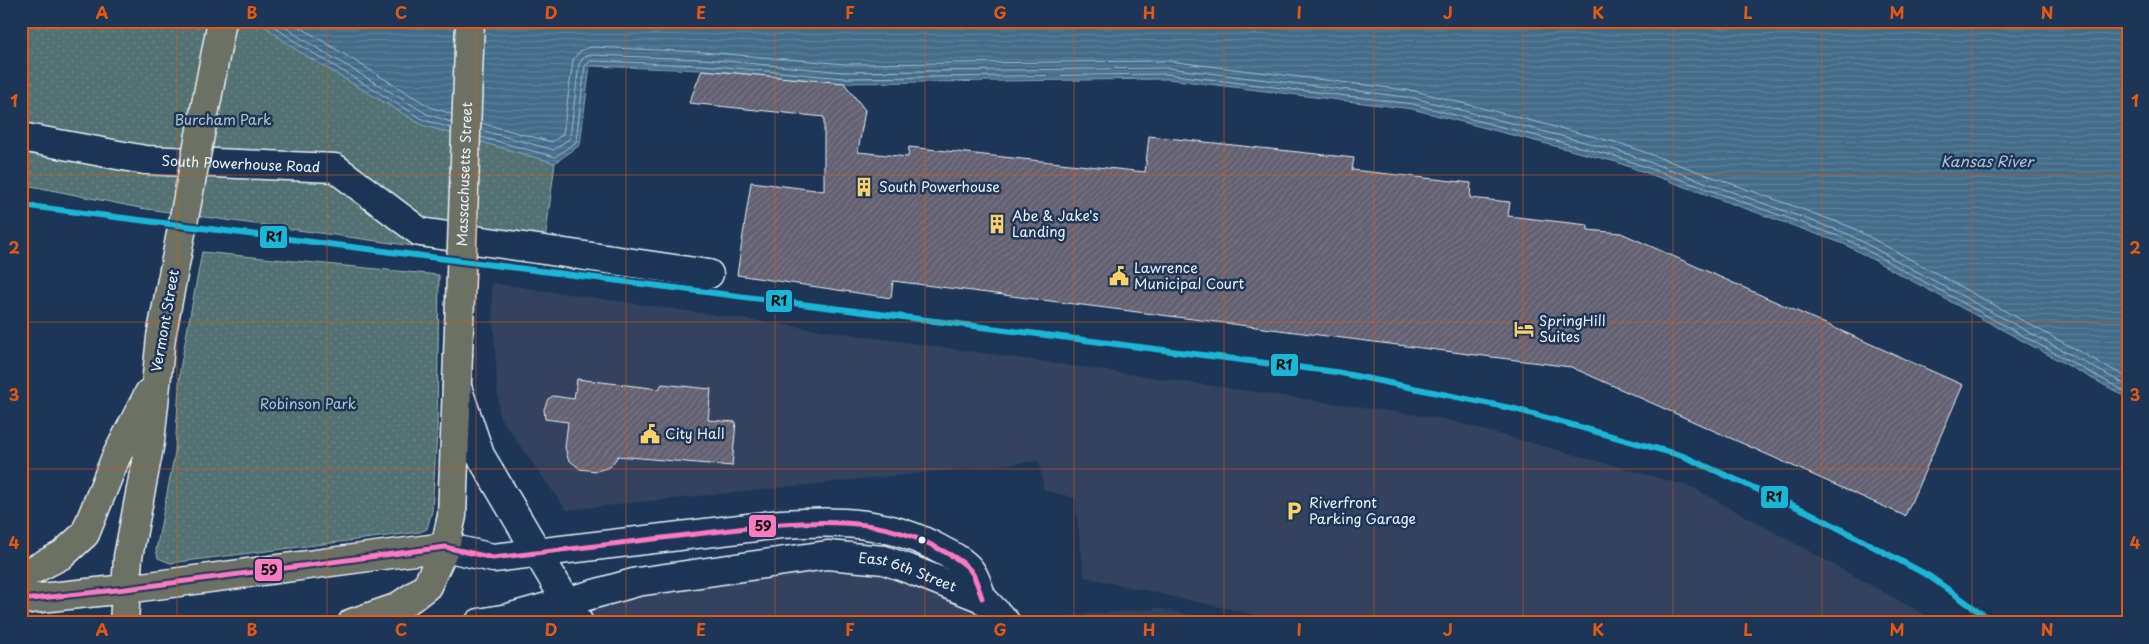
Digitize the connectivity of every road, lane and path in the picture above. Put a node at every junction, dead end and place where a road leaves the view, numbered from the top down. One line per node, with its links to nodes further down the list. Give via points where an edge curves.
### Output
1 (222, 21): 5 (highway, Vermont Street, bridge)
2 (470, 21): 6 (highway, Massachusetts Street, bridge)
3 (21, 137): 4 (street, South Powerhouse Road, via 145,160 335,168 420,232)
4 (709, 274)
5 (155, 383): 9 (highway, via 116,457 85,534 62,554); 10 (highway, Vermont Street, via 150,442 128,557)
6 (457, 386): 7 (highway, Massachusetts Street, via 452,520); 8 (street, Massachusetts Street, via 480,455)
7 (445, 547): 8 (street, East 6th Street, via 493,558); 10 (highway); 16 (highway, Massachusetts Street, via 427,586 396,608)
8 (538, 553): 11 (street, East 6th Street, via 781,524 864,523 920,538 954,557 970,570); 13 (street, Massachusetts Street)
9 (21, 576)
10 (126, 589): 12 (highway); 15 (highway, Vermont Street)
11 (982, 598): 13 (street, East 6th Street, via 884,560 827,555 638,582); 18 (street)
12 (21, 600)
13 (573, 612): 14 (street, East 6th Street)
14 (510, 620): 17 (street, East 6th Street)
15 (124, 623)
16 (352, 623)
17 (480, 623)
18 (1006, 623)

